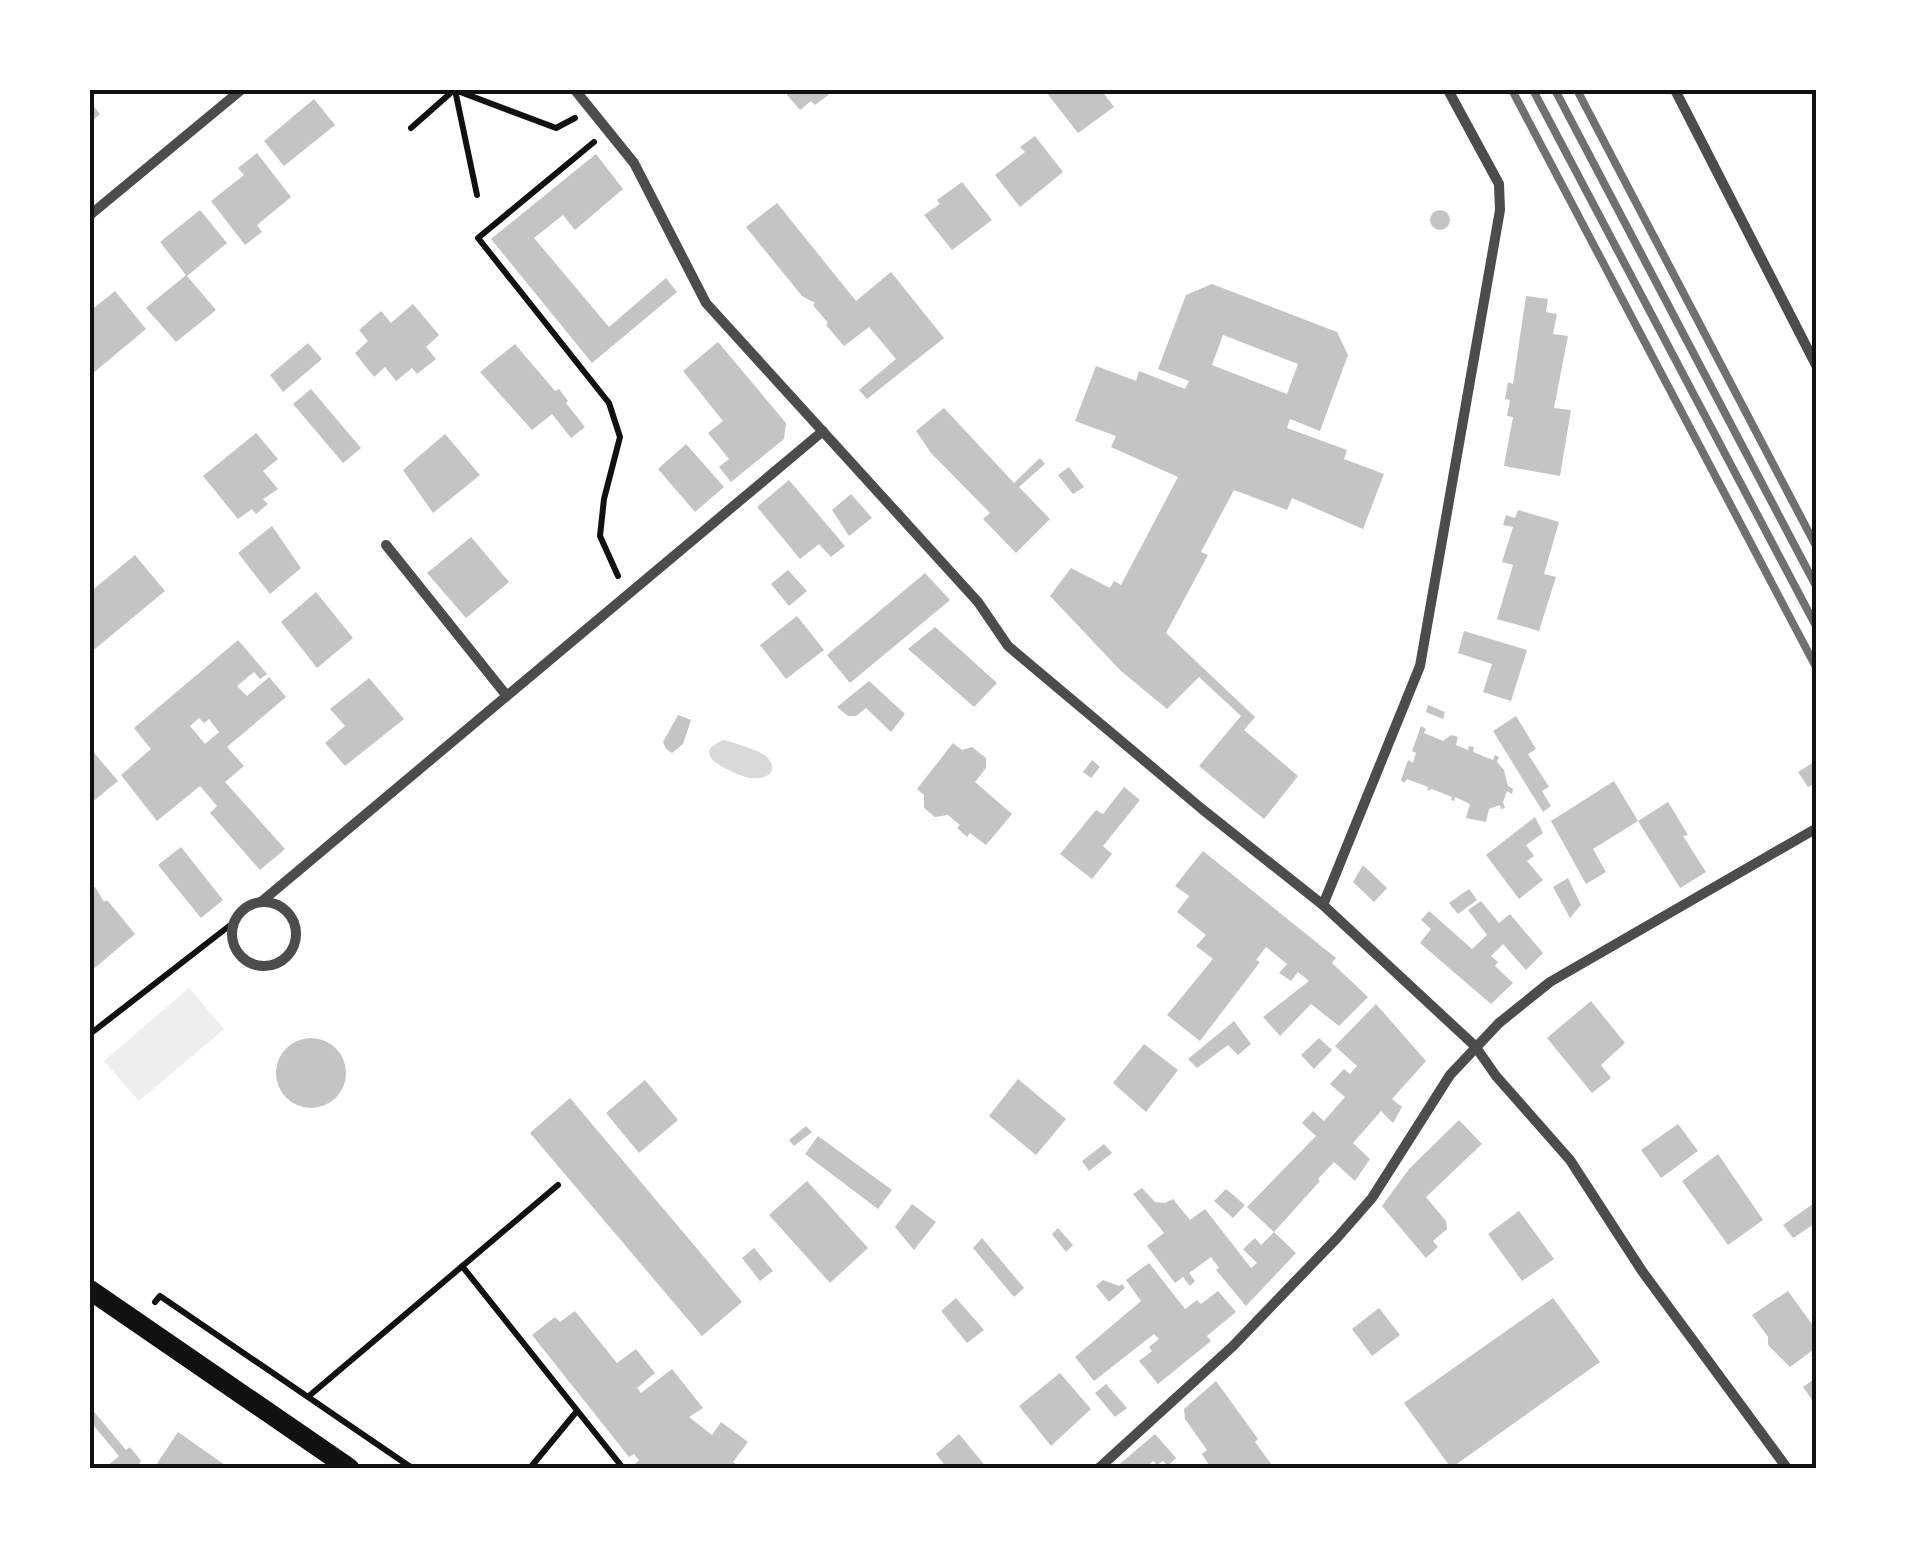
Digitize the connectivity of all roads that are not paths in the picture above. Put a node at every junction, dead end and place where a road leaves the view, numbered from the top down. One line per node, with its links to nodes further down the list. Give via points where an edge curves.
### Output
1 (241, 90): 5 (street)
2 (574, 90): 7 (street, via 634,162 706,302)
3 (1448, 90): 12 (street, via 1499,184 1500,210 1420,666)
4 (1674, 90): 6 (street)
5 (90, 215)
6 (1817, 367)
7 (823, 431): 9 (street); 12 (street, via 978,602 1008,646)
8 (386, 545): 9 (street)
9 (507, 696): 11 (street)
10 (1817, 828): 13 (street, via 1550,982)
11 (261, 902): 11 (street, via 279,905 296,926 295,944 268,965 242,957 233,942 244,908)
12 (1323, 905): 13 (street)
13 (1476, 1046): 16 (street, via 1337,1238 1233,1346); 17 (street, via 1570,1160)
14 (90, 1290): 15 (main road)
15 (349, 1468)
16 (1098, 1468)
17 (1787, 1468)

